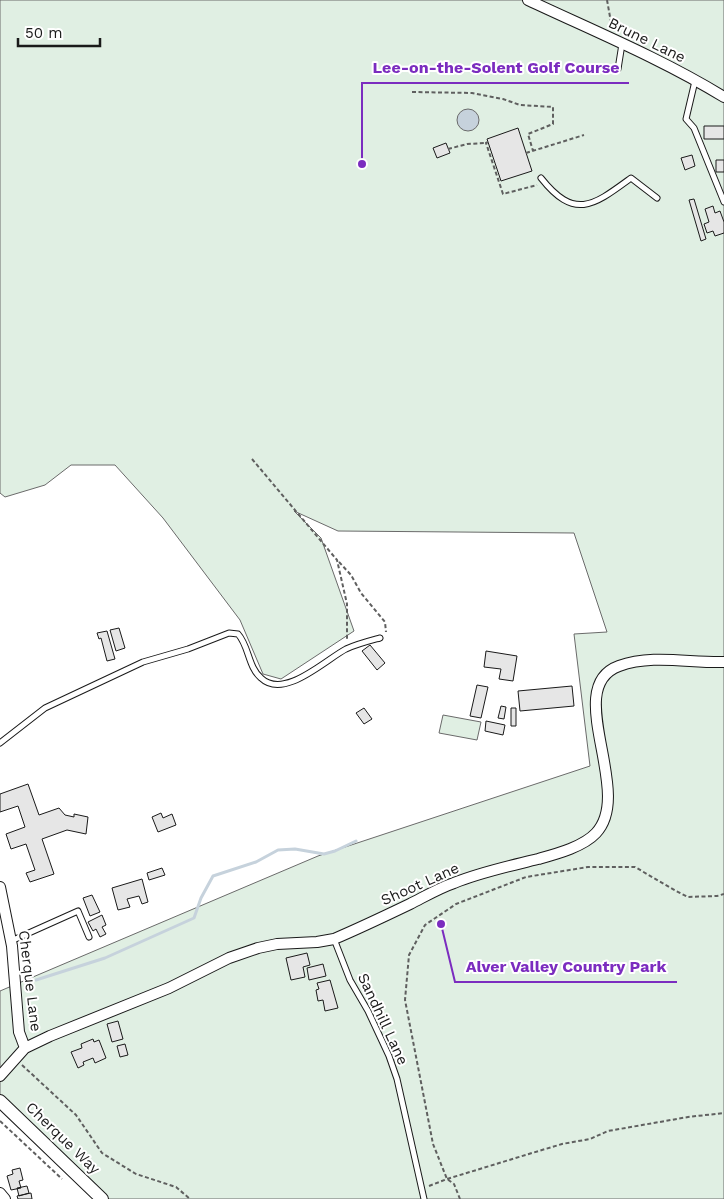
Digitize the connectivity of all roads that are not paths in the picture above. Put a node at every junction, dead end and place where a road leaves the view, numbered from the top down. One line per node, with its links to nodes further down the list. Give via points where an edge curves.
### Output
1 (528, 0): 2 (street, Brune Lane)
2 (618, 42): 3 (lane); 4 (street, Brune Lane)
3 (618, 69)
4 (695, 80): 5 (street, Brune Lane); 8 (lane, via 686,119 694,128)
5 (724, 96)
6 (542, 180): 7 (lane, via 565,201 576,204 589,205 603,199 631,178)
7 (657, 198)
8 (724, 202)
9 (380, 638): 11 (lane, via 345,649 288,684 271,684 257,674 244,640 238,634 229,634 143,662 45,708)
10 (724, 662): 14 (street, Shoot Lane, via 635,662 609,671 602,678 595,703 608,803 602,826 588,840 550,856 453,883)
11 (0, 743)
12 (0, 887): 15 (street, Cherque Lane)
13 (89, 937): 15 (lane, via 78,911)
14 (334, 939): 16 (street, Shoot Lane, via 277,944 229,958 169,988); 22 (lane, Sandhill Lane, via 350,980 390,1056)
15 (11, 942): 16 (street, Cherque Lane, via 19,1032)
16 (25, 1048): 17 (street, Shoot Lane)
17 (0, 1076)
18 (0, 1100): 21 (street, Cherque Way)
19 (0, 1193): 20 (street)
20 (4, 1199)
21 (102, 1199)
22 (424, 1199)

